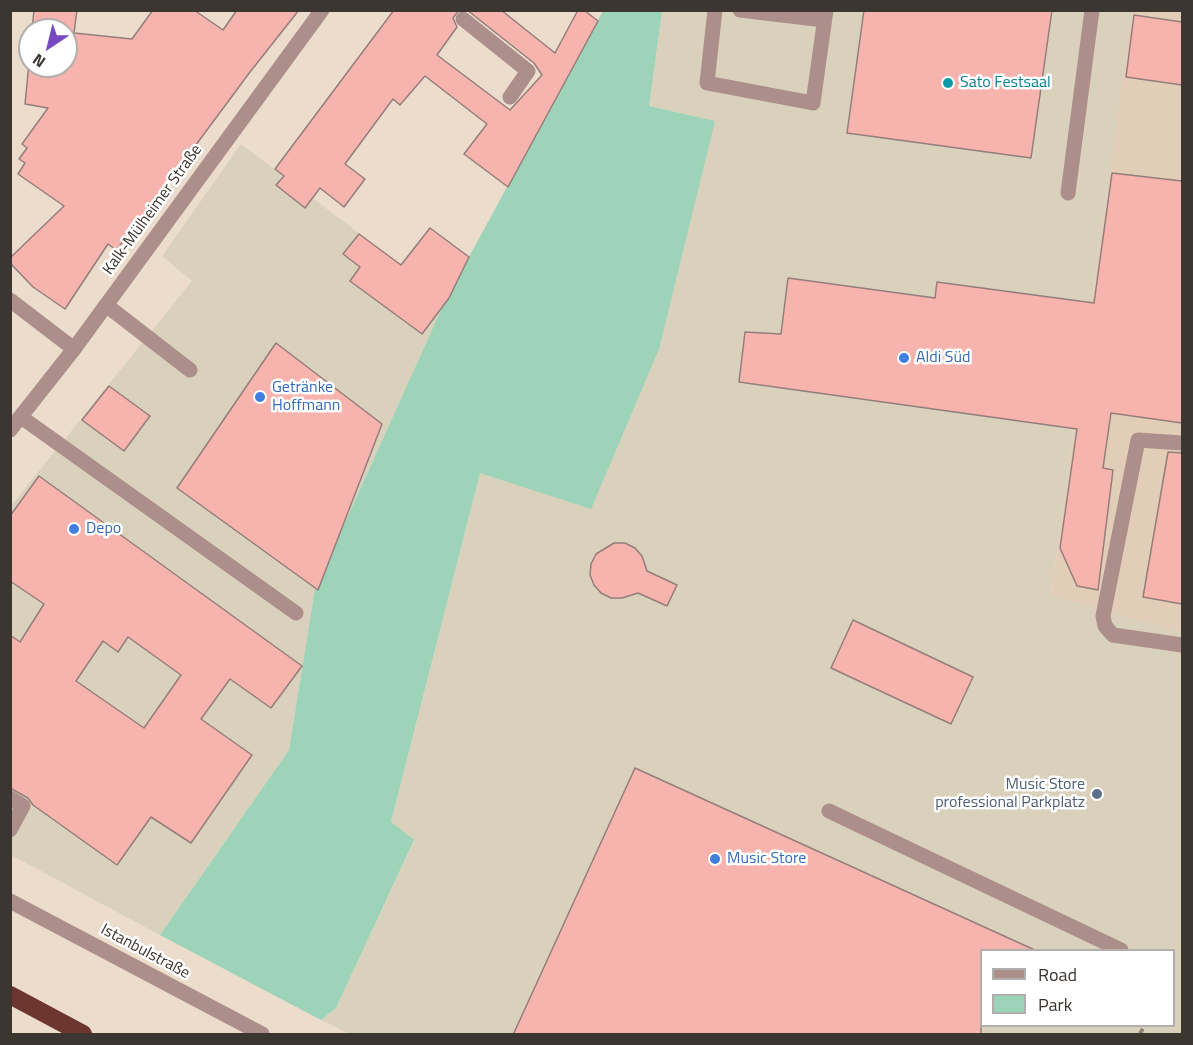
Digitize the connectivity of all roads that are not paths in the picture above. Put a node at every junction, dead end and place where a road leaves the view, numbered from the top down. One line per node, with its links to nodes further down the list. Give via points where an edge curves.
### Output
1 (322, 10): 10 (street, Kalk-Mülheimer Straße)
2 (715, 10): 5 (street, via 707,83 813,103)
3 (740, 10): 5 (street)
4 (1092, 10): 8 (street)
5 (825, 15)
6 (463, 19): 7 (street, via 528,71)
7 (510, 97)
8 (1068, 193)
9 (10, 300): 11 (street)
10 (106, 305): 11 (street, Kalk-Mülheimer Straße); 12 (street)
11 (74, 349): 13 (street, Kalk-Mülheimer Straße)
12 (190, 370)
13 (21, 417): 14 (street, Kalk-Mülheimer Straße); 16 (street)
14 (10, 430)
15 (1182, 443): 17 (street, via 1138,440 1103,616 1113,636)
16 (296, 613)
17 (1182, 645)
18 (10, 798): 20 (street, via 23,806)
19 (829, 811): 22 (street)
20 (10, 830)
21 (10, 901): 25 (street, Istanbulstraße)
22 (1117, 949)
23 (10, 995): 24 (highway)
24 (83, 1035)
25 (262, 1035)

